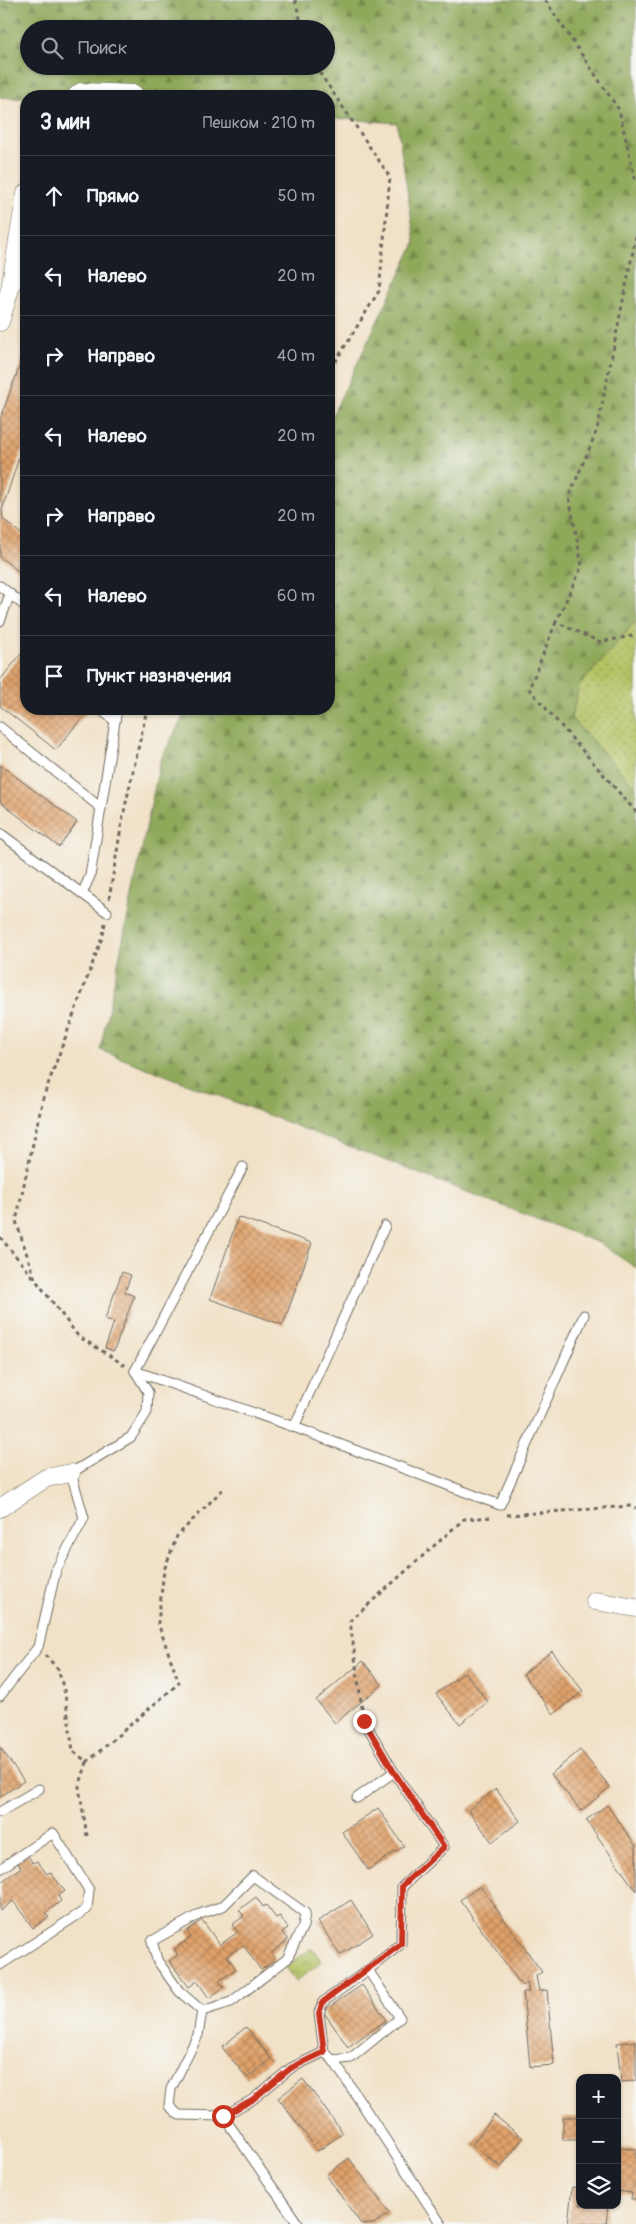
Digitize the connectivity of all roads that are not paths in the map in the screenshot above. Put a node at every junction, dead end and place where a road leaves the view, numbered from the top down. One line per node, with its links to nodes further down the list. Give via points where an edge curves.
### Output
1 (20, 228): 3 (street)
2 (20, 282): 3 (lane)
3 (10, 289): 4 (street)
4 (0, 322)
5 (0, 586): 6 (lane)
6 (10, 594): 7 (lane); 8 (lane)
7 (20, 602)
8 (0, 621)
9 (108, 715): 11 (lane)
10 (116, 715): 11 (lane)
11 (115, 721): 13 (lane)
12 (0, 727): 13 (lane)
13 (101, 808): 15 (lane, via 90,876)
14 (0, 833): 15 (lane)
15 (82, 894): 16 (lane)
16 (106, 912)
17 (243, 1167): 20 (lane)
18 (385, 1226): 21 (lane)
19 (584, 1315): 21 (lane, via 500,1505)
20 (135, 1371): 21 (lane); 22 (lane, via 148,1392 147,1412 131,1437)
21 (294, 1427)
22 (71, 1473): 23 (street, via 46,1478); 26 (lane, via 84,1518 56,1570 38,1647)
23 (0, 1508)
24 (595, 1601): 25 (street)
25 (636, 1608)
26 (0, 1696)
27 (364, 1721): 28 (lane)
28 (394, 1772): 30 (lane); 34 (lane, via 444,1847 402,1886 401,1944)
29 (39, 1789): 31 (lane)
30 (357, 1798)
31 (0, 1812)
32 (0, 1869): 33 (lane, via 53,1834 89,1890 87,1909)
33 (0, 1965)
34 (368, 1970): 36 (lane, via 323,2002 319,2013); 37 (lane, via 400,2018 351,2058)
35 (202, 2011): 35 (lane, via 179,1991 157,1960 152,1941 200,1914 222,1906 253,1876 305,1913 303,1926 287,1959 231,2002); 38 (lane, via 198,2035 171,2089 169,2106 179,2114)
36 (324, 2052): 37 (lane); 38 (lane, via 291,2068 252,2100)
37 (333, 2060): 39 (lane)
38 (223, 2116): 40 (lane)
39 (438, 2223)
40 (298, 2224)

